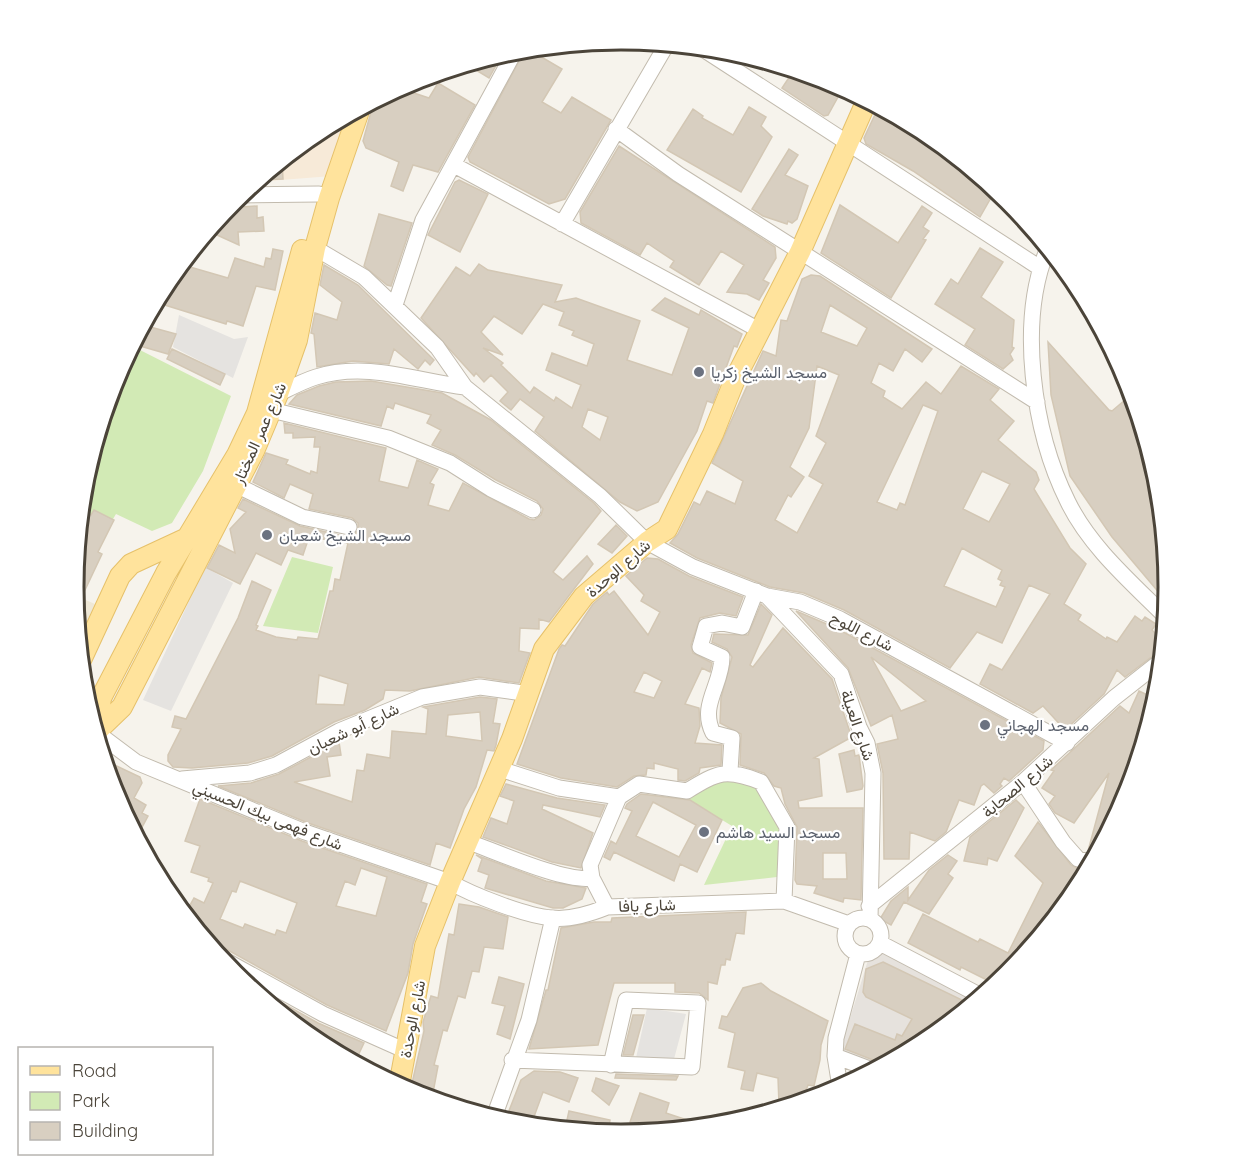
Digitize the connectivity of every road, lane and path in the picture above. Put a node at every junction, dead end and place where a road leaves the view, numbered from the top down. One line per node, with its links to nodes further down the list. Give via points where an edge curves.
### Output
1 (662, 52): 7 (street)
2 (716, 58): 8 (street)
3 (509, 62): 9 (street)
4 (864, 107): 8 (main road, شارع الوحدة)
5 (356, 119): 13 (main road, شارع عمر المختار)
6 (341, 129): 10 (main road, شارع عمر المختار)
7 (616, 129): 12 (street); 14 (street)
8 (848, 141): 14 (main road, شارع الوحدة); 16 (street)
9 (454, 165): 12 (street); 17 (street, via 423,220)
10 (319, 194): 11 (street); 25 (main road, شارع عمر المختار, via 257,413 237,456)
11 (254, 195)
12 (562, 224): 18 (street)
13 (315, 248): 17 (street, via 364,277); 20 (main road, شارع عمر المختار, via 297,340)
14 (800, 252): 18 (main road, شارع الوحدة); 21 (street)
15 (1044, 257): 16 (street)
16 (1040, 268): 21 (street, via 1034,292)
17 (395, 305): 19 (street, via 437,347)
18 (759, 330): 26 (main road, شارع الوحدة, via 667,529)
19 (465, 387): 20 (street, via 381,371 349,371 317,376); 26 (street, شارع اللوح, via 600,496)
20 (274, 402): 22 (main road, شارع عمر المختار); 23 (street, via 388,438 450,463)
21 (1037, 402): 28 (street, via 1045,439 1068,503 1094,542)
22 (236, 485): 24 (street, via 302,517); 33 (main road, شارع عمر المختار, via 123,707)
23 (533, 510)
24 (349, 527)
25 (187, 538): 29 (main road, via 131,564 120,576); 32 (main road, شارع عمر المختار, via 101,698)
26 (647, 542): 27 (street, شارع اللوح, via 693,567); 31 (main road, شارع الوحدة, via 584,596 544,649)
27 (762, 593): 35 (street, شارع اللوح, via 800,602 840,619); 37 (street, via 742,627 722,623 706,626 700,647 722,657 707,721 713,733 732,738); 47 (street, شارع العيلة, via 841,674 867,743 873,773)
28 (1157, 607)
29 (88, 646)
30 (1151, 669): 35 (street, شارع الصحابة)
31 (530, 694): 36 (main road, شارع الوحدة); 38 (street, شارع أبو شعبان, via 480,687 422,697 339,731 276,765)
32 (99, 712)
33 (102, 726)
34 (106, 740): 38 (street, شارع فهمى بيك الحسيني, via 136,762)
35 (1067, 743): 39 (street, شارع الصحابة)
36 (500, 769): 40 (street, via 559,788); 41 (main road, شارع الوحدة)
37 (730, 771): 40 (street, via 712,775 687,791 639,784); 45 (street, via 761,782 787,827)
38 (179, 780): 44 (street, شارع فهمى بيك الحسيني, via 305,832)
39 (1023, 782): 42 (street, via 1063,842); 47 (street, شارع الصحابة)
40 (619, 797): 43 (street, via 590,865)
41 (469, 842): 43 (street, via 550,871); 44 (main road, شارع الوحدة)
42 (1083, 860)
43 (592, 878): 46 (street)
44 (450, 882): 48 (street, شارع يافا, via 472,894); 54 (main road, شارع الوحدة, via 425,946)
45 (784, 901): 46 (street, شارع يافا); 49 (street, شارع يافا)
46 (607, 907): 48 (street, شارع يافا)
47 (870, 913): 49 (street); 50 (street, via 880,929)
48 (553, 918): 56 (street, via 529,1020)
49 (849, 924): 51 (street, via 846,941)
50 (880, 943): 51 (street, via 873,951); 53 (street)
51 (858, 954): 55 (street)
52 (249, 973): 54 (street, via 323,1014)
53 (973, 992)
54 (405, 1051): 59 (main road, شارع الوحدة)
55 (835, 1056): 58 (street); 60 (street)
56 (512, 1060): 57 (street); 61 (street)
57 (611, 1065): 57 (street, via 692,1067 698,1003 626,1000)
58 (862, 1066)
59 (401, 1076)
60 (838, 1078)
61 (497, 1108)

